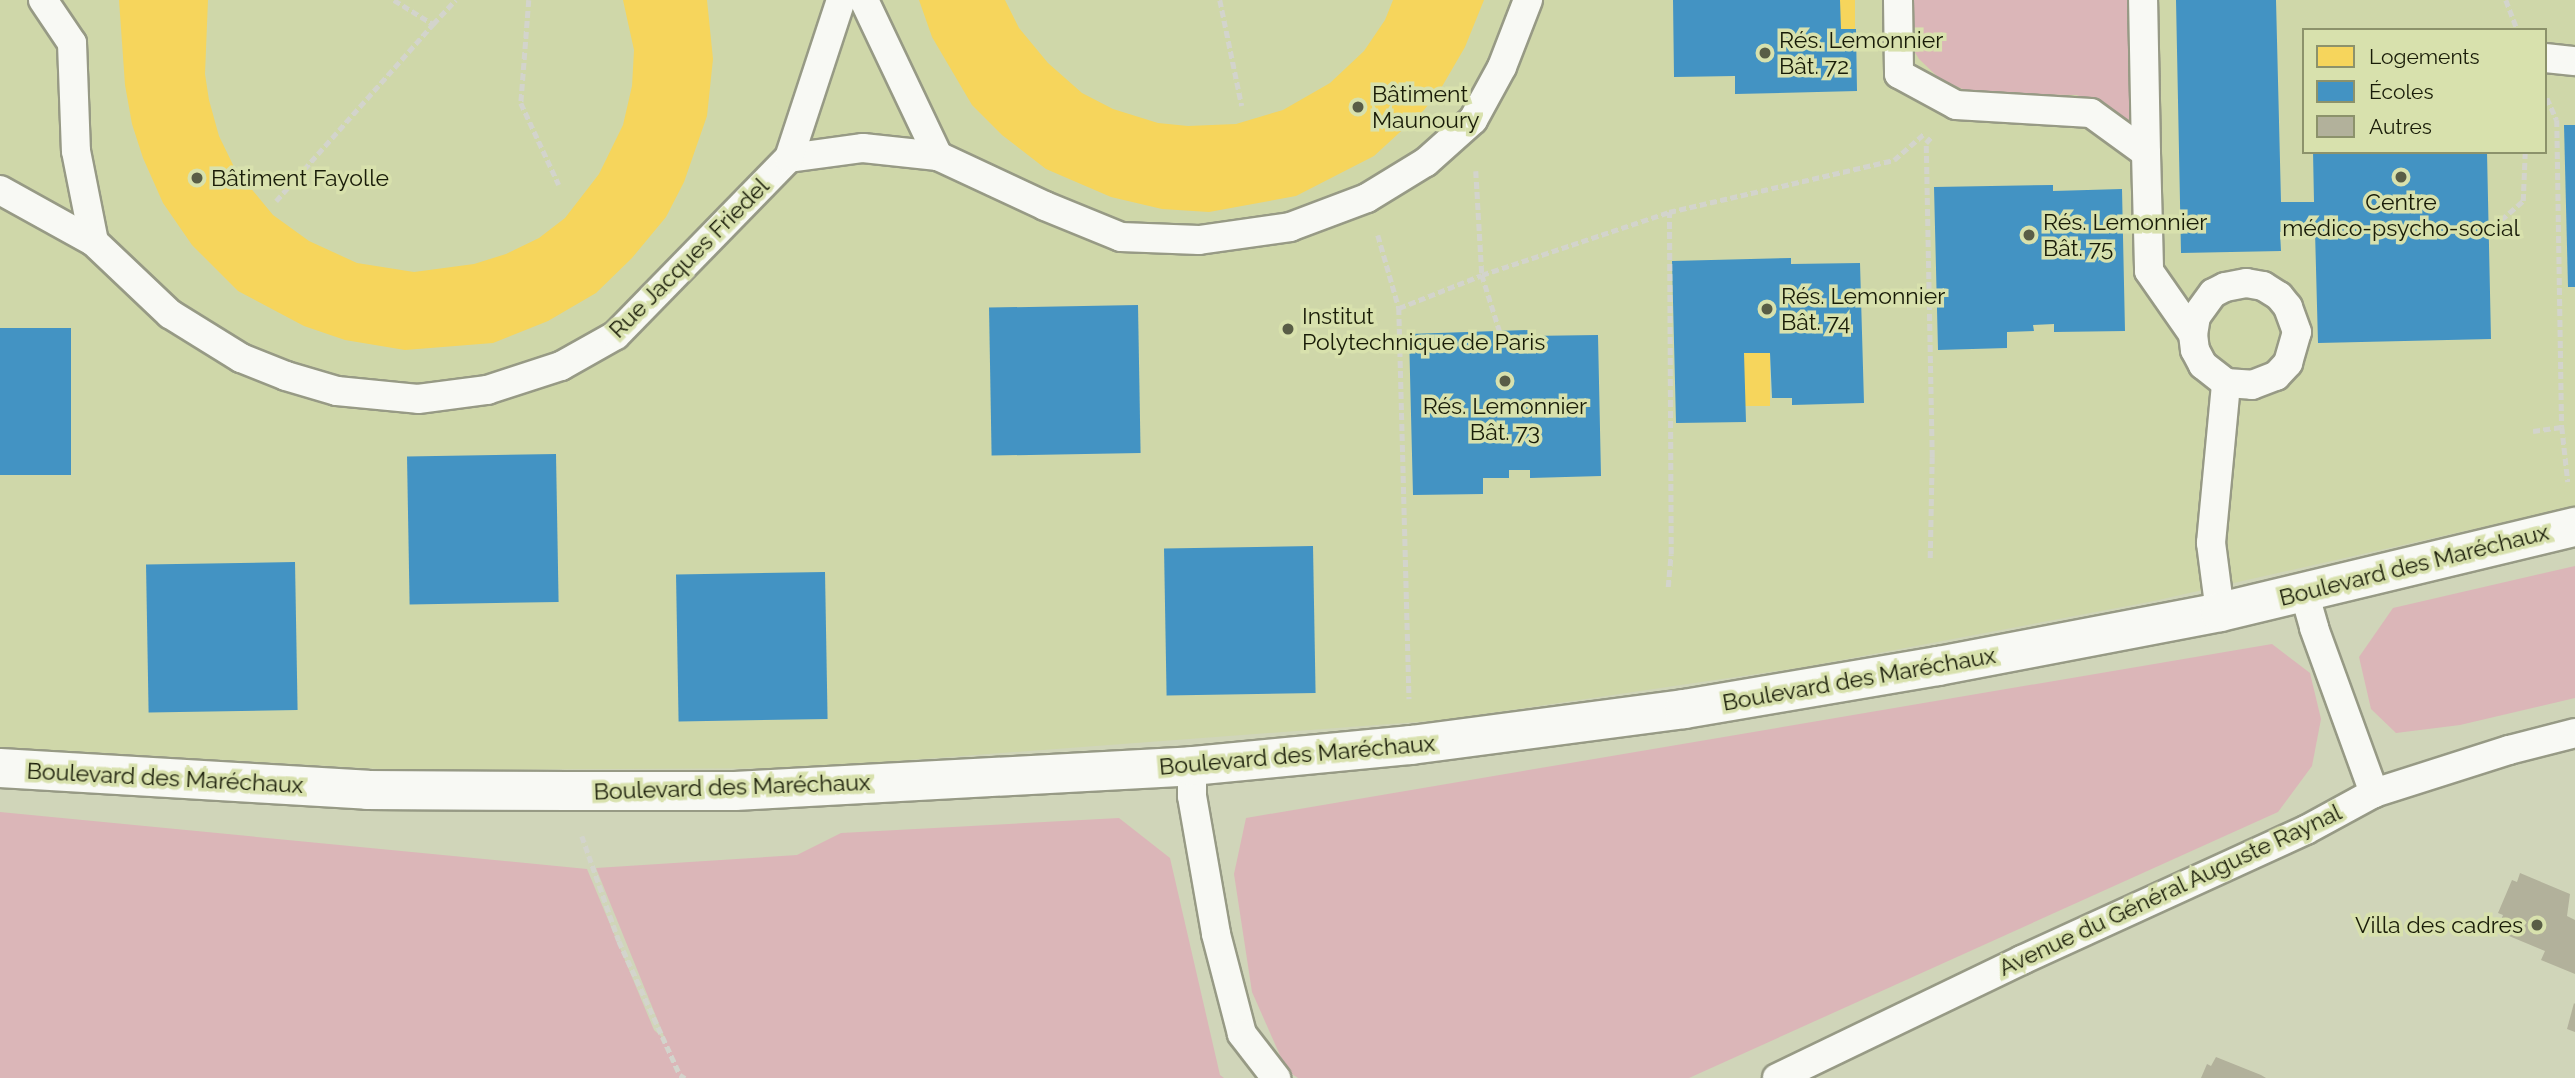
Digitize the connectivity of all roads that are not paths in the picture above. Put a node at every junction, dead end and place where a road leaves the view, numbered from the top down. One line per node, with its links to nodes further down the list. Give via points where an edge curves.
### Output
1 (43, 0): 13 (lane, via 72,43 76,151)
2 (841, 0): 11 (lane, Rue Jacques Friedel)
3 (864, 0): 10 (lane)
4 (1528, 0): 10 (lane, Rue Jacques Friedel, via 1502,67 1473,120 1426,162 1367,198 1290,227 1199,240 1121,237)
5 (1898, 0): 9 (lane, via 1899,74 1956,105 2091,113)
6 (2143, 0): 9 (lane)
7 (2547, 58): 8 (lane)
8 (2575, 61)
9 (2146, 153): 14 (lane, via 2150,271)
10 (938, 156): 11 (lane, Rue Jacques Friedel, via 863,148)
11 (789, 158): 13 (lane, Rue Jacques Friedel, via 616,335 561,366 486,390 418,399 337,391 241,358 170,314)
12 (0, 190): 13 (lane, Rue Jacques Friedel)
13 (94, 242)
14 (2193, 334): 15 (lane, via 2203,365); 15 (lane, via 2203,303 2225,287 2263,286 2288,307 2297,332 2288,363 2276,376 2252,386)
15 (2226, 383): 18 (lane, via 2211,542)
16 (2574, 527): 17 (street, Boulevard des Maréchaux)
17 (2304, 592): 18 (street, Boulevard des Maréchaux); 22 (lane)
18 (2220, 611): 20 (street, Boulevard des Maréchaux, via 1684,709 1410,745)
19 (2575, 733): 22 (lane, Avenue du Général Auguste Raynal)
20 (1192, 766): 21 (street, Boulevard des Maréchaux, via 735,791 367,790); 23 (lane, via 1192,796 1216,934 1242,1034)
21 (0, 768)
22 (2374, 793): 24 (lane, Avenue du Général Auguste Raynal, via 2306,830)
23 (1276, 1078)
24 (1777, 1078)

